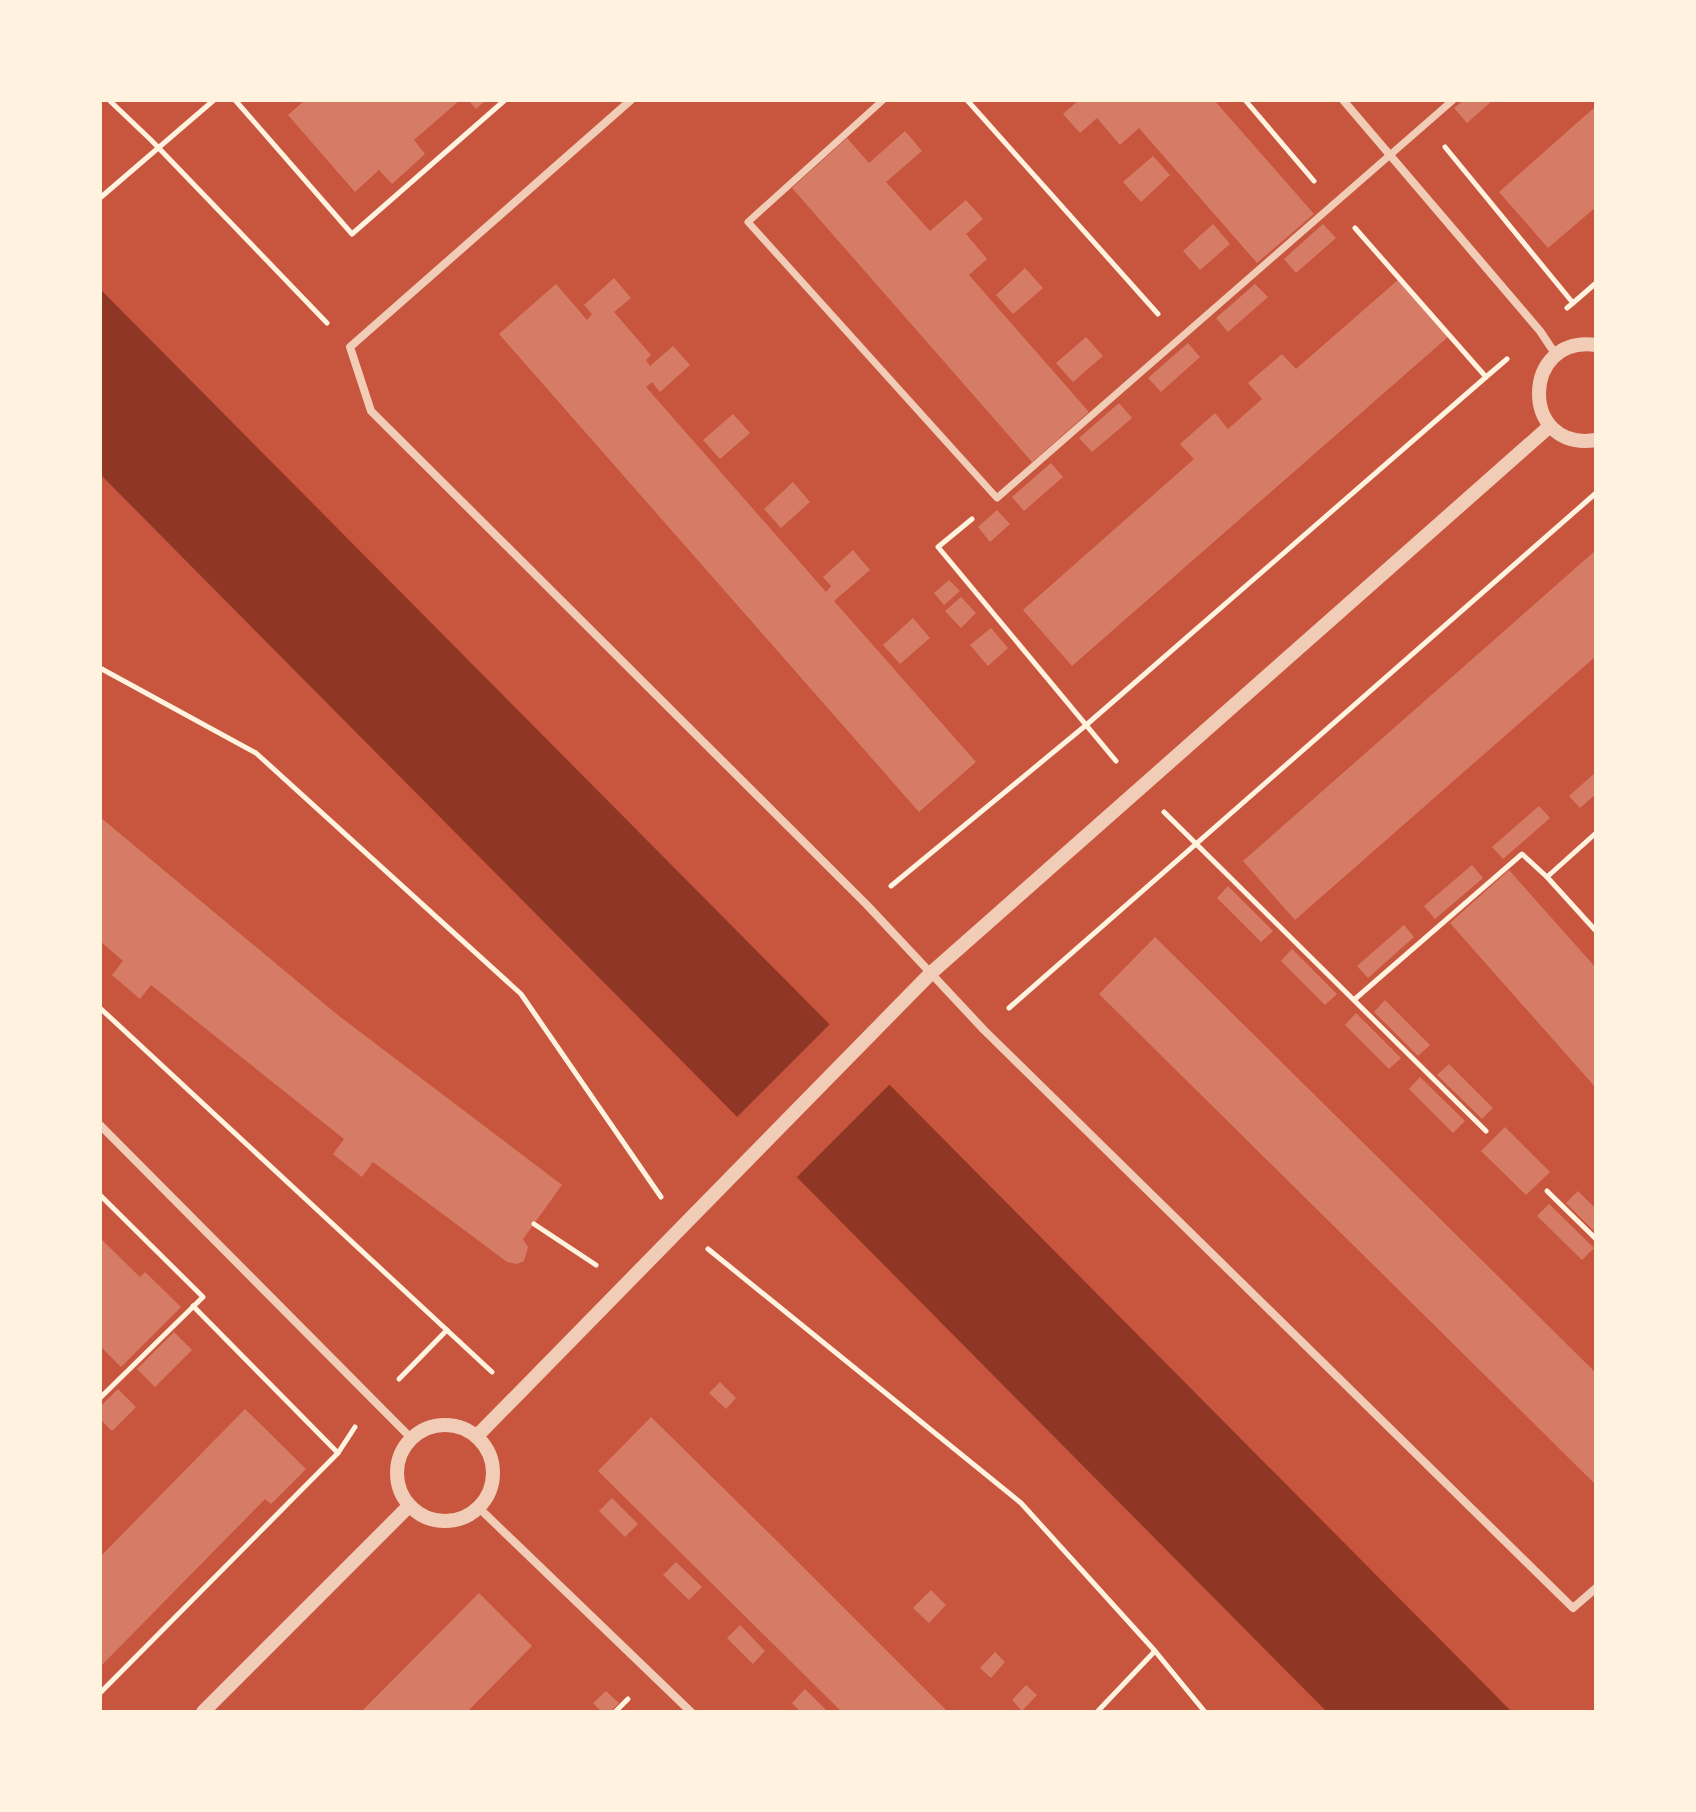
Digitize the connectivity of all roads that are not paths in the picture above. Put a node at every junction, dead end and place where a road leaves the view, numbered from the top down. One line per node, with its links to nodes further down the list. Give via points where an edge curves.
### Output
1 (631, 100): 10 (street, via 350,347 371,411)
2 (883, 100): 5 (street, via 748,222 997,498)
3 (1343, 100): 5 (street)
4 (1453, 100): 5 (street)
5 (1392, 155): 7 (street)
6 (1596, 345): 7 (street, via 1577,345)
7 (1556, 355): 8 (street, via 1543,369 1538,389 1540,409)
8 (1550, 426): 9 (street, via 1575,440); 10 (street)
9 (1596, 440)
10 (931, 973): 12 (street); 16 (street, via 1573,1608)
11 (100, 1125): 13 (street)
12 (477, 1436): 13 (street, via 443,1424); 15 (street, via 489,1453 493,1472)
13 (411, 1438): 14 (street, via 396,1471)
14 (409, 1506): 15 (street, via 424,1517 443,1521); 17 (street)
15 (479, 1508): 18 (street)
16 (1596, 1588)
17 (203, 1712)
18 (691, 1712)

